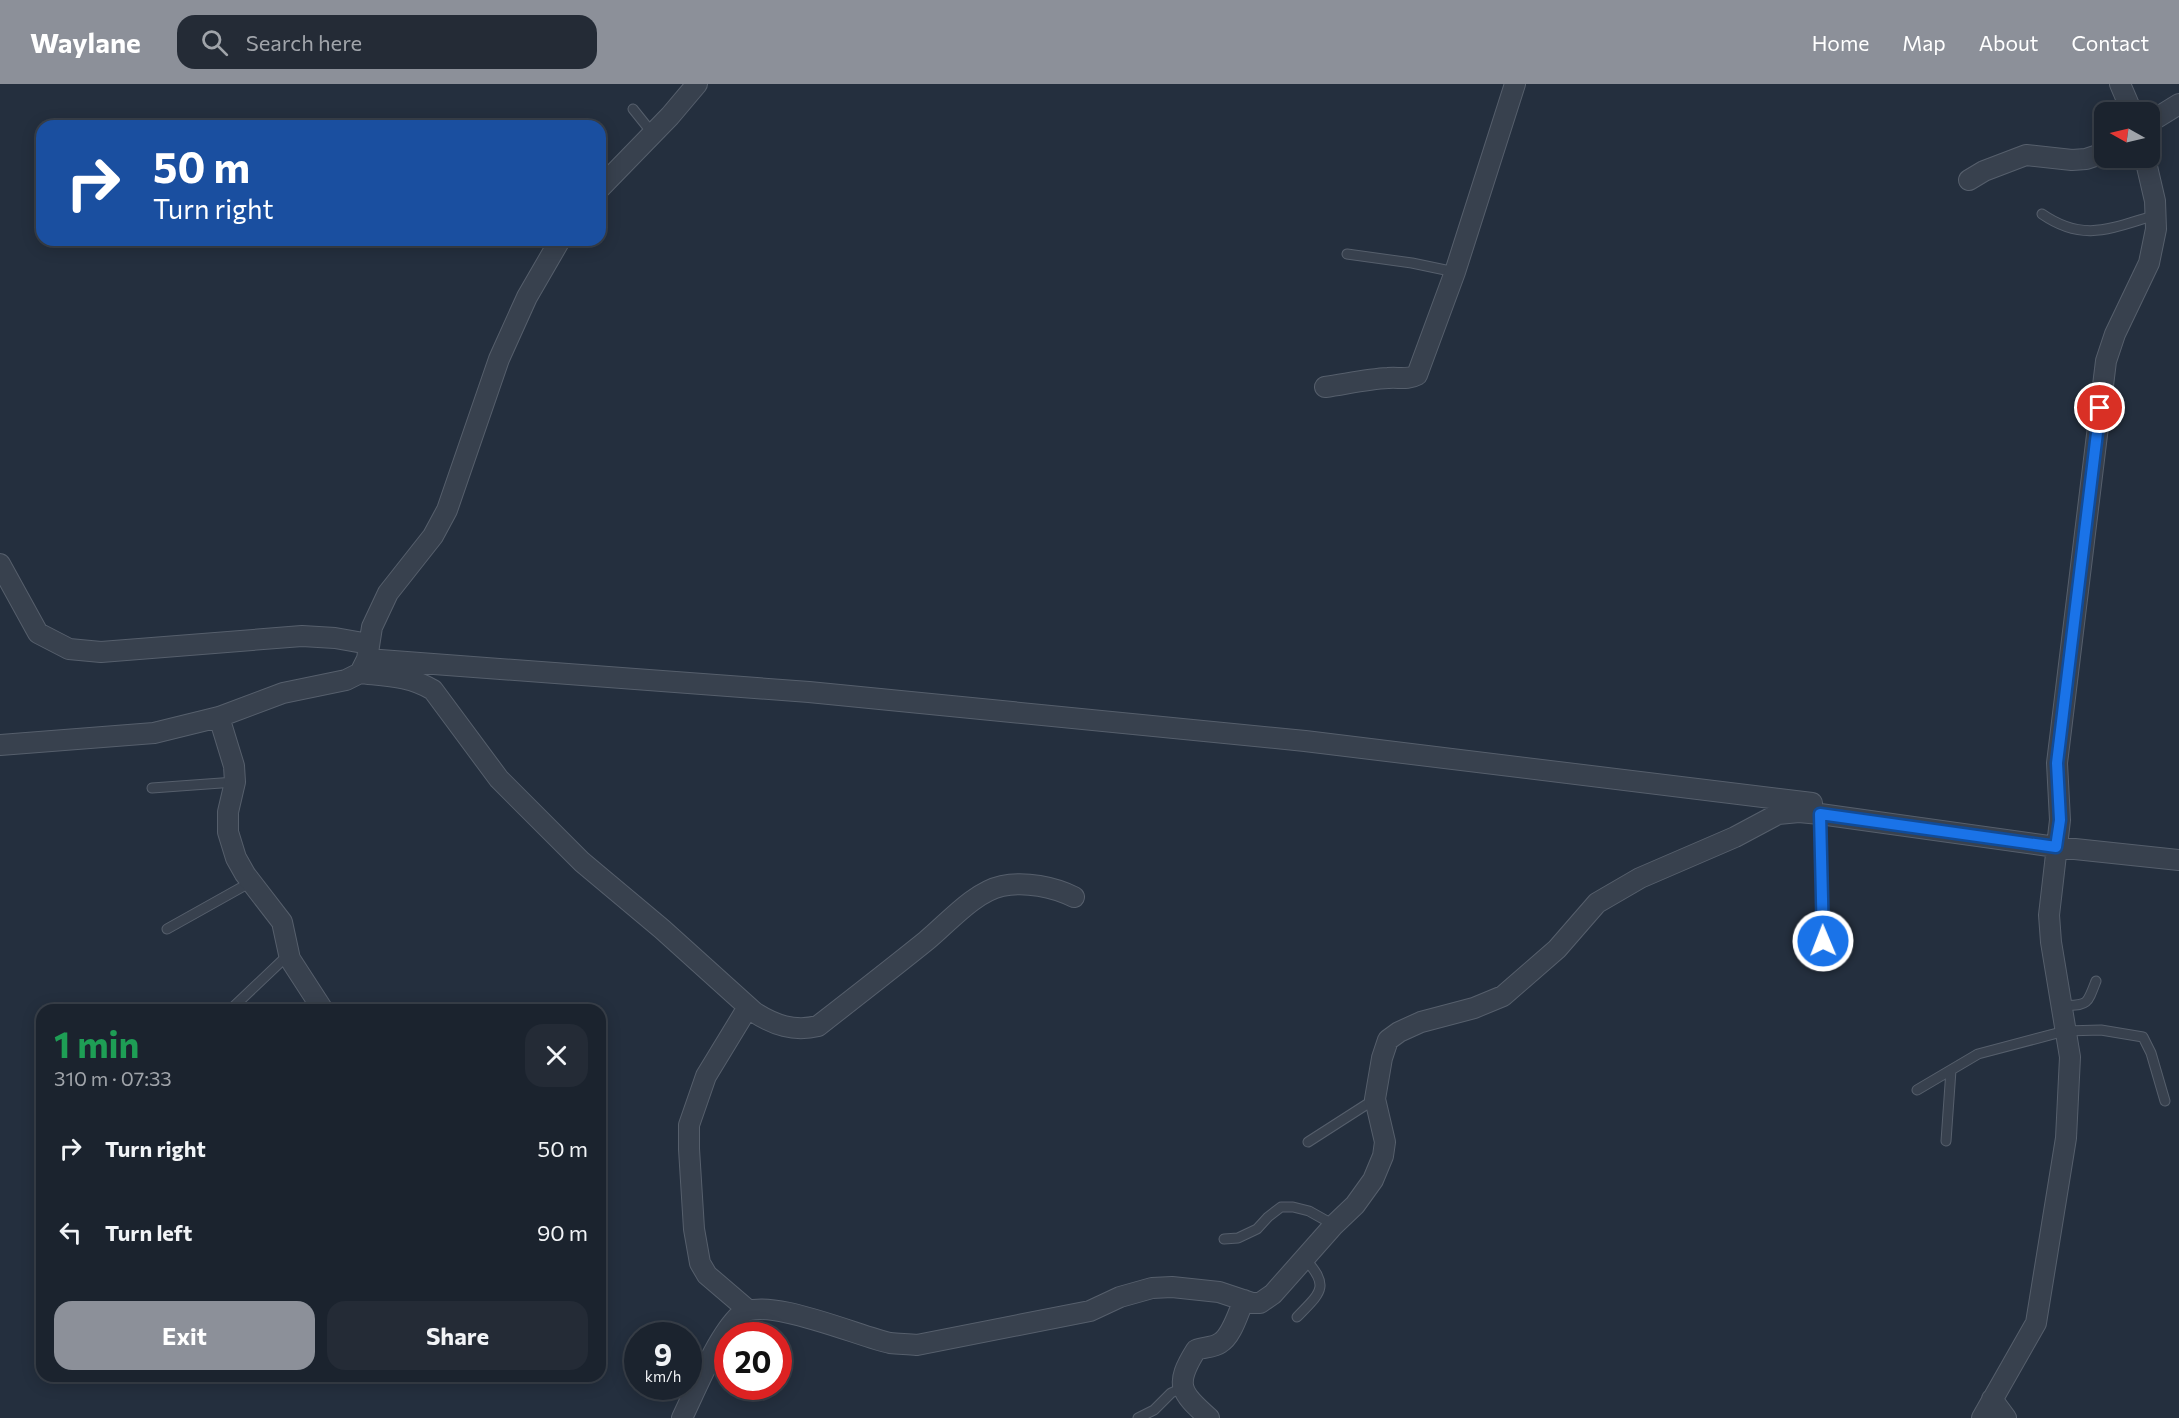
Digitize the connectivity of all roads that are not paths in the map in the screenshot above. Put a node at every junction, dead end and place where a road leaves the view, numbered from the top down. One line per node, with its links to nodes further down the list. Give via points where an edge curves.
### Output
1 (697, 84): 8 (street)
2 (1515, 84): 17 (street)
3 (2120, 84): 4 (street)
4 (2128, 102)
5 (2179, 104): 7 (street)
6 (633, 109): 8 (lane)
7 (2160, 116)
8 (653, 134): 12 (street)
9 (2094, 156): 11 (street, via 2072,160 2026,155)
10 (2147, 168): 14 (street)
11 (1969, 180)
12 (606, 182)
13 (2042, 214): 14 (lane, via 2059,226 2092,231)
14 (2156, 215): 26 (street, via 2150,263 2106,361 2057,763)
15 (557, 246): 20 (street, via 527,297 499,359 447,510 433,536 388,593 372,627)
16 (1347, 254): 17 (lane)
17 (1455, 272): 18 (street, via 1418,375)
18 (1325, 387)
19 (0, 564): 20 (street, via 38,633 69,649 101,652 302,636 335,638)
20 (365, 659): 21 (street, via 346,680 283,693); 26 (street, via 809,692 1305,741 1764,797); 37 (street, via 434,690 499,779 582,862)
21 (219, 717): 22 (street, via 154,733); 23 (street)
22 (0, 745)
23 (235, 782): 24 (lane); 28 (street, via 228,832 236,858)
24 (152, 788)
25 (1820, 814): 26 (street); 31 (lane); 41 (street, via 1778,814 1640,878 1597,903 1557,949 1503,996 1421,1022 1388,1040)
26 (2057, 842): 27 (street); 36 (street, via 2049,915)
27 (2179, 860)
28 (250, 882): 30 (lane); 32 (street, via 282,922)
29 (1074, 897): 37 (street, via 1040,886 1002,886 986,892 818,1026 785,1027)
30 (167, 929)
31 (1823, 941)
32 (288, 954): 34 (lane); 35 (street)
33 (2096, 981): 36 (lane, via 2085,1004)
34 (236, 1004)
35 (319, 1004)
36 (2061, 1006): 38 (street)
37 (748, 1007): 49 (street, via 706,1076 689,1125 689,1149 700,1263 707,1275)
38 (2066, 1031): 39 (lane, via 1978,1054); 42 (lane, via 2101,1030 2143,1037); 52 (street, via 2070,1057 2066,1138 2036,1323)
39 (1952, 1070): 40 (lane); 43 (lane)
40 (1917, 1090)
41 (1375, 1099): 44 (lane); 45 (street, via 1385,1142 1383,1156 1355,1205)
42 (2165, 1101)
43 (1946, 1141)
44 (1308, 1142)
45 (1334, 1225): 46 (lane, via 1309,1211 1281,1207 1257,1229 1238,1238); 47 (street)
46 (1224, 1239)
47 (1305, 1258): 48 (street, via 1267,1299 1260,1303); 50 (lane, via 1315,1269 1321,1287)
48 (1244, 1300): 49 (street, via 1219,1293 1152,1288 1089,1311 917,1345 889,1343 769,1309); 51 (street, via 1222,1343 1196,1350 1184,1372)
49 (748, 1310): 53 (street, via 725,1332)
50 (1297, 1317)
51 (1182, 1388): 54 (lane); 55 (street)
52 (1992, 1399): 56 (street); 57 (street)
53 (682, 1418)
54 (1138, 1418)
55 (1209, 1418)
56 (1982, 1418)
57 (2006, 1418)

